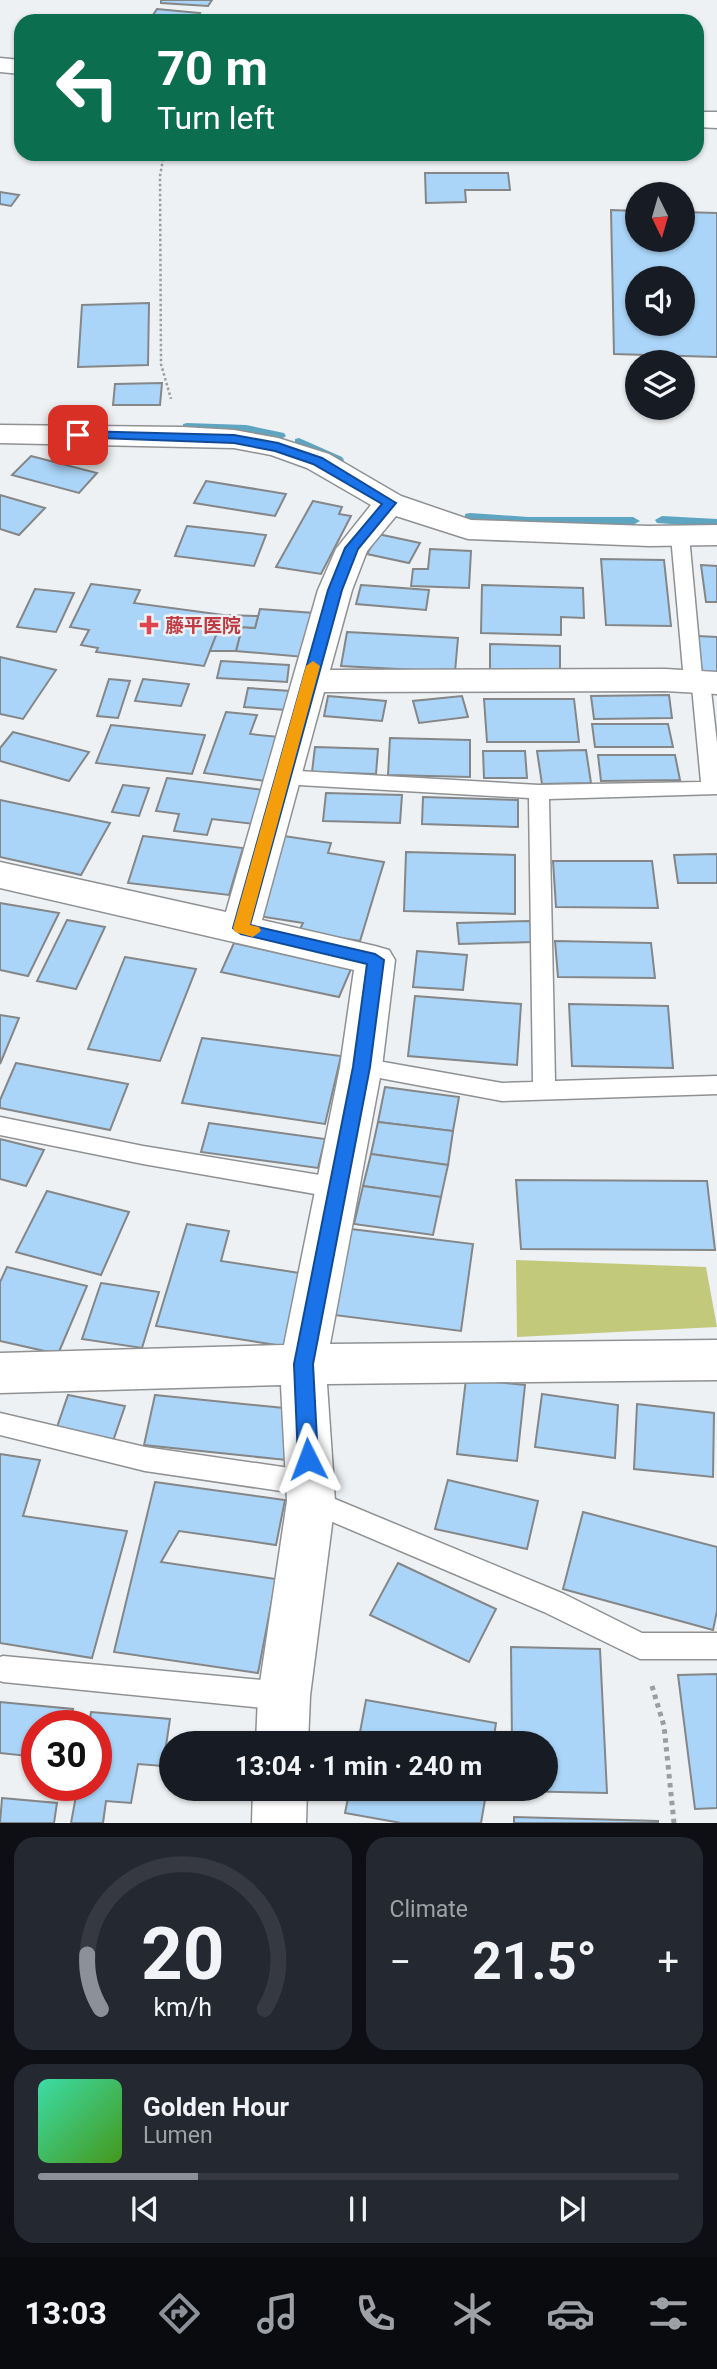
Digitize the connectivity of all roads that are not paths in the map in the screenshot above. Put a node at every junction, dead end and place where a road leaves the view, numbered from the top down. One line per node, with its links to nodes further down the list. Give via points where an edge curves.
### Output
1 (0, 433): 2 (street, via 234,439 278,447 317,461)
2 (390, 503): 4 (street, via 468,529); 5 (street, via 352,548 317,628)
3 (717, 535): 4 (street)
4 (680, 536): 6 (lane)
5 (309, 681): 6 (street); 7 (street)
6 (704, 682): 8 (lane, via 712,789)
7 (281, 777): 8 (lane); 10 (street)
8 (539, 792): 13 (lane)
9 (0, 875): 10 (street)
10 (241, 928): 11 (street, via 375,960)
11 (361, 1067): 13 (lane, via 502,1092); 15 (street)
12 (717, 1085): 13 (lane)
13 (544, 1090)
14 (0, 1126): 15 (lane)
15 (338, 1188): 17 (street)
16 (717, 1360): 17 (street)
17 (303, 1364): 18 (street); 20 (street)
18 (0, 1373)
19 (0, 1424): 20 (lane)
20 (310, 1492): 21 (lane, via 640,1646); 23 (street)
21 (717, 1646)
22 (3, 1669): 23 (lane)
23 (284, 1696): 24 (street)
24 (283, 1731)
25 (280, 1801): 26 (street)
26 (279, 1823)

